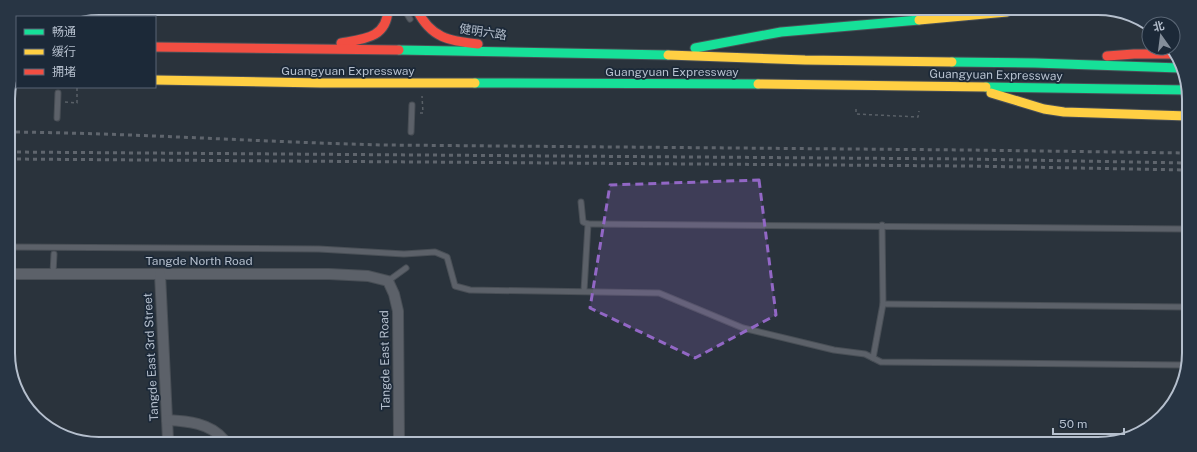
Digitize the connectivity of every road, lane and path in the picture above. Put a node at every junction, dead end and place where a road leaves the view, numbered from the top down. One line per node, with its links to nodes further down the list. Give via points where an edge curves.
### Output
1 (388, 15): 7 (main road, via 380,32 357,41)
2 (407, 15): 5 (lane)
3 (420, 15): 8 (main road, 健明六路, via 426,26 436,35 460,42)
4 (973, 15): 10 (main road, via 781,32)
5 (410, 19)
6 (156, 47): 7 (main road, Guangyuan Expressway)
7 (290, 48): 8 (main road, Guangyuan Expressway)
8 (535, 53): 10 (main road, Guangyuan Expressway)
9 (1141, 54): 11 (main road)
10 (663, 55): 11 (main road, Guangyuan Expressway)
11 (1035, 63): 12 (main road, Guangyuan Expressway)
12 (1176, 68)
13 (156, 80): 14 (main road, Guangyuan Expressway)
14 (973, 87): 16 (main road, Guangyuan Expressway); 19 (main road); 25 (main road, via 1044,109 1064,112)
15 (77, 88): 20 (path, via 77,102)
16 (1181, 90)
17 (58, 93): 20 (lane)
18 (422, 96): 24 (path, via 423,113)
19 (1044, 99)
20 (58, 102): 26 (lane)
21 (412, 105): 24 (lane)
22 (856, 109): 23 (path, via 856,114 886,117 918,118)
23 (919, 111)
24 (412, 113): 27 (lane)
25 (1182, 116)
26 (57, 118)
27 (411, 132)
28 (581, 202): 29 (lane, via 583,222)
29 (588, 224): 30 (lane); 39 (lane)
30 (882, 226): 31 (lane); 40 (lane)
31 (1182, 229)
32 (15, 247): 39 (lane, via 320,249 404,254 435,252 447,257 455,286 470,290)
33 (54, 254): 35 (lane)
34 (406, 268): 38 (lane)
35 (53, 273): 36 (street, Tangde North Road); 37 (street, Tangde North Road)
36 (15, 274)
37 (160, 274): 38 (street, Tangde North Road, via 329,274 368,276); 44 (street, Tangde East 3rd Street)
38 (388, 281): 47 (street, Tangde East Road, via 398,311)
39 (584, 291): 42 (lane, via 659,293 743,328 834,350 865,354)
40 (883, 304): 41 (lane); 42 (lane)
41 (1182, 307)
42 (873, 358): 43 (lane, via 881,362 905,363)
43 (1181, 365)
44 (167, 420): 45 (street, Tangde East 3rd Street); 46 (street, via 182,420 205,426)
45 (168, 437)
46 (220, 437)
47 (400, 437)

